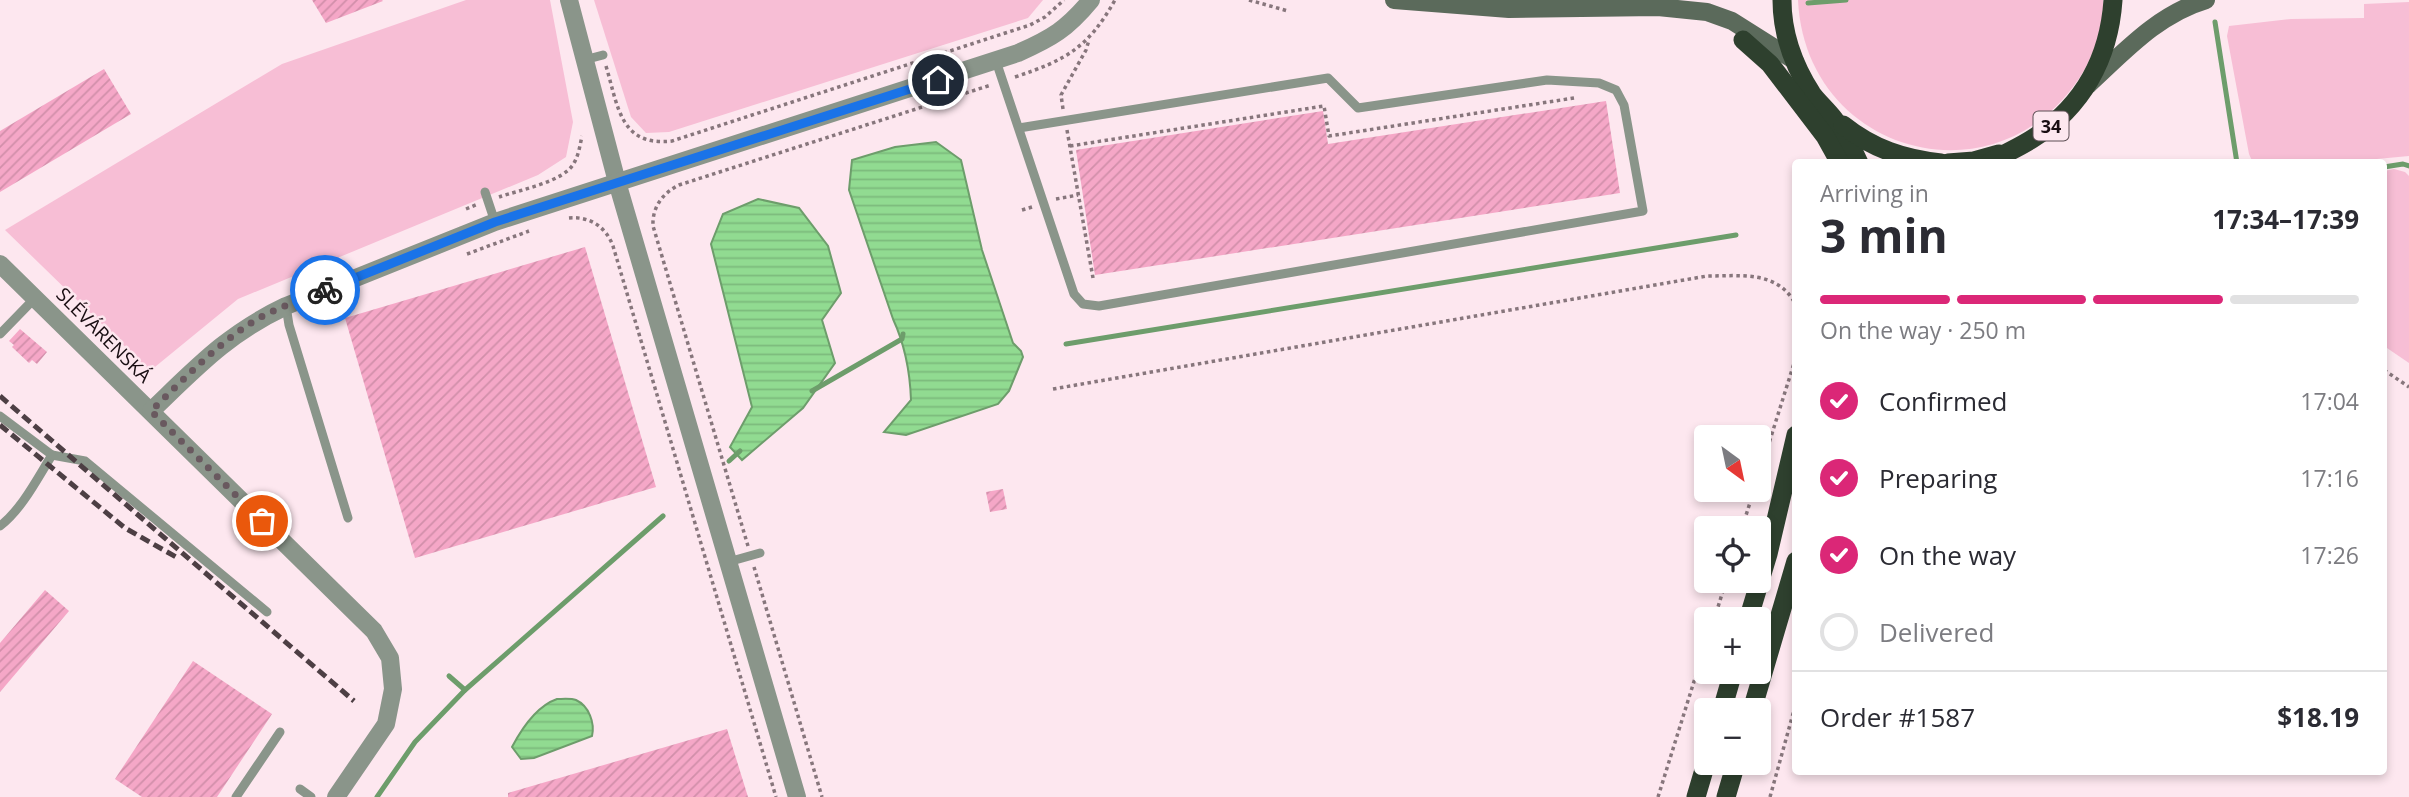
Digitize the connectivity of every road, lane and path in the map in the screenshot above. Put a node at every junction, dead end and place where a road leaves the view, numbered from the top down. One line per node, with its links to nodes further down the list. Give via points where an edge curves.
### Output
1 (569, 0): 17 (street)
2 (1064, 0): 16 (path, via 1030,25 672,141 644,140 624,124)
3 (1091, 0): 18 (street, via 1071,23 1047,40)
4 (1115, 0): 14 (path)
5 (1249, 0): 13 (path)
6 (1394, 0): 12 (main road, via 1509,9)
7 (1686, 0): 11 (main road)
8 (1782, 0): 19 (highway)
9 (2113, 0): 21 (highway, 34, via 2110,31)
10 (2206, 0): 21 (main road, via 2164,18)
11 (1658, 7): 12 (main road); 19 (main road, via 1707,12 1732,21)
12 (1589, 9): 15 (main road, via 1702,22)
13 (1288, 11)
14 (1090, 38): 20 (path, via 1054,62); 24 (path, via 1060,95)
15 (1743, 40): 29 (highway, via 1770,64)
16 (603, 55): 17 (lane)
17 (584, 60): 32 (street)
18 (996, 61): 20 (lane); 32 (street)
19 (1795, 61): 23 (highway, via 1814,96)
20 (1003, 81): 25 (lane); 59 (path, via 679,185 659,201 653,226)
21 (2088, 85): 28 (highway, 34, via 2052,126)
22 (1574, 98): 27 (path, via 1329,136 1324,106)
23 (1834, 118): 30 (highway); 31 (highway, via 1858,137)
24 (1066, 121): 25 (lane); 25 (lane, via 1328,78 1358,108 1546,80 1599,83 1616,90 1624,105 1643,211 1098,306 1083,304 1074,293); 27 (path)
25 (1019, 128)
26 (582, 135): 33 (path, via 573,165 565,174)
27 (1070, 146): 40 (path)
28 (1996, 158)
29 (1838, 159)
30 (1856, 159)
31 (1911, 159)
32 (617, 182): 36 (street); 60 (street)
33 (486, 196): 34 (path); 36 (lane)
34 (466, 209)
35 (561, 219): 73 (path, via 594,222 613,246)
36 (495, 222): 43 (street)
37 (535, 229): 38 (path)
38 (457, 257)
39 (0, 264): 41 (street, SLÉVÁRENSKÁ)
40 (1093, 278)
41 (36, 297): 44 (lane); 49 (street, SLÉVÁRENSKÁ)
42 (1792, 298): 48 (path, via 1774,282 1753,276 1707,276)
43 (286, 306): 49 (street, via 230,338); 55 (lane)
44 (0, 334)
45 (1792, 370): 51 (path)
46 (2387, 372): 47 (path)
47 (2409, 387)
48 (1053, 388)
49 (151, 411): 72 (street, SLÉVÁRENSKÁ, via 374,631 390,658 393,689 386,724)
50 (0, 416): 53 (lane)
51 (1771, 437)
52 (1792, 452): 57 (highway)
53 (52, 455): 56 (lane); 62 (lane, via 85,461)
54 (1792, 490): 58 (highway)
55 (348, 519)
56 (0, 526)
57 (1771, 541)
58 (1771, 546)
59 (755, 555): 60 (lane); 75 (path)
60 (728, 562): 74 (street)
61 (1792, 575): 64 (highway)
62 (267, 612)
63 (1694, 682): 76 (path)
64 (1756, 698)
65 (1792, 717): 79 (path)
66 (280, 732): 70 (lane)
67 (1702, 775): 77 (highway)
68 (1732, 775): 78 (highway)
69 (299, 789): 71 (lane)
70 (236, 797)
71 (311, 797)
72 (336, 797)
73 (776, 797)
74 (797, 797)
75 (822, 797)
76 (1658, 797)
77 (1696, 797)
78 (1726, 797)
79 (1770, 797)

